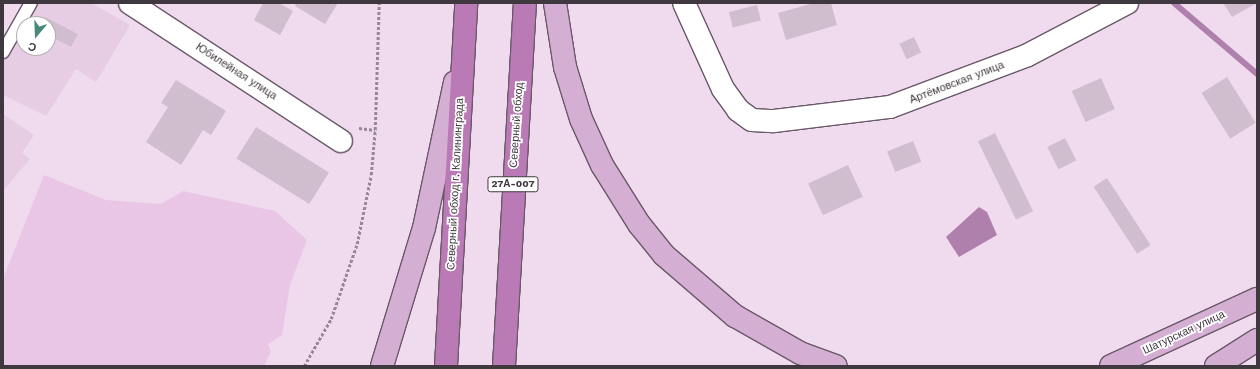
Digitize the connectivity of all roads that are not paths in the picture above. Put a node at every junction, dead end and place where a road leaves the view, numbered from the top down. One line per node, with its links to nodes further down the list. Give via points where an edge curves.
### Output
1 (30, 3): 9 (lane)
2 (130, 3): 10 (street, Юбилейная улица)
3 (466, 3): 8 (highway, Северный обход г. Калининграда)
4 (526, 3): 15 (highway, Северный обход / 27А-007)
5 (556, 3): 16 (main road, via 565,67 581,119 602,165 639,224 681,272 735,316 780,343)
6 (684, 3): 7 (street, Артёмовская улица, via 723,88 738,110 752,120 774,121 821,118 906,102 1028,55)
7 (1127, 3)
8 (463, 44): 13 (main road, via 424,228); 14 (highway, Северный обход г. Калининграда)
9 (3, 52)
10 (347, 134)
11 (1257, 299): 17 (main road, Шатурская улица)
12 (1257, 340): 18 (main road)
13 (382, 366)
14 (446, 366)
15 (504, 366)
16 (836, 366)
17 (1111, 366)
18 (1216, 366)

